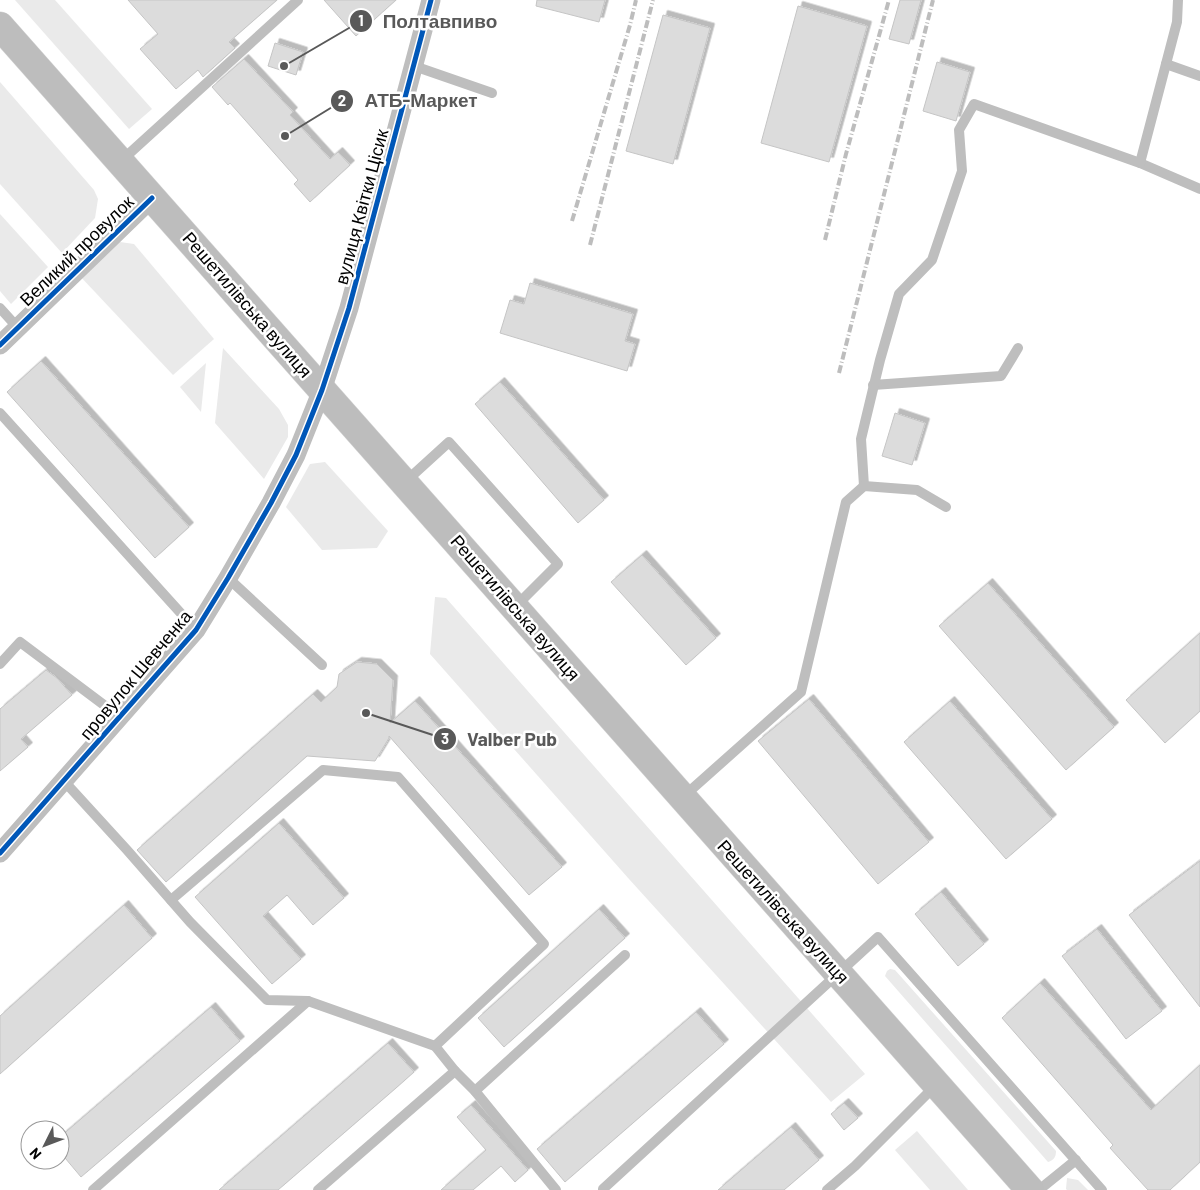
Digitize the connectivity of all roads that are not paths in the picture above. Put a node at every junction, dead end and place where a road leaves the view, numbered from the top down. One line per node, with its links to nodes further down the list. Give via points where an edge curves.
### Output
1 (298, 0): 9 (lane)
2 (431, 0): 6 (street, вулиця Квітки Цісик)
3 (1178, 0): 5 (lane, via 1177,22)
4 (0, 26): 9 (main road, Решетилівська вулиця)
5 (1166, 64): 7 (lane); 10 (lane)
6 (414, 66): 8 (lane); 18 (street, вулиця Квітки Цісик, via 350,308)
7 (1200, 76)
8 (492, 94)
9 (120, 162): 12 (main road, Решетилівська вулиця)
10 (1140, 163): 11 (lane); 17 (lane, via 974,104 959,130 962,171 932,260 899,294)
11 (1200, 189)
12 (152, 198): 14 (street, Великий провулок); 18 (main road, Решетилівська вулиця)
13 (0, 308): 14 (lane)
14 (18, 328): 15 (street, Великий провулок)
15 (0, 345)
16 (1018, 348): 17 (lane, via 1002,376)
17 (873, 386): 21 (lane, via 861,439)
18 (322, 390): 20 (main road, Решетилівська вулиця); 23 (street, провулок Шевченка, via 296,455)
19 (0, 413): 25 (lane)
20 (404, 483): 24 (main road, Решетилівська вулиця); 24 (lane, via 449,442 558,564)
21 (864, 486): 22 (lane, via 917,490); 30 (lane, via 846,502 801,692)
22 (946, 506)
23 (228, 578): 25 (street, провулок Шевченка); 27 (lane)
24 (514, 608): 30 (main road, Решетилівська вулиця)
25 (196, 630): 28 (street, провулок Шевченка)
26 (0, 664): 28 (lane, via 20,642)
27 (322, 665)
28 (120, 717): 29 (street, провулок Шевченка)
29 (64, 781): 31 (street, провулок Шевченка); 32 (lane)
30 (682, 798): 34 (main road, Решетилівська вулиця)
31 (0, 853)
32 (171, 900): 35 (lane, via 267,1000); 36 (lane, via 323,770 398,778 544,944)
33 (624, 955): 39 (lane)
34 (838, 974): 38 (main road, Решетилівська вулиця); 40 (lane, via 878,937); 41 (lane)
35 (308, 1001): 36 (lane); 42 (lane)
36 (435, 1046): 37 (lane)
37 (455, 1070): 39 (lane); 43 (lane)
38 (936, 1084): 45 (lane); 46 (main road, Решетилівська вулиця)
39 (475, 1091): 44 (lane)
40 (1076, 1160): 47 (lane); 48 (lane)
41 (603, 1189)
42 (93, 1190)
43 (318, 1190)
44 (556, 1190)
45 (827, 1190)
46 (1030, 1190)
47 (1039, 1190)
48 (1102, 1190)

